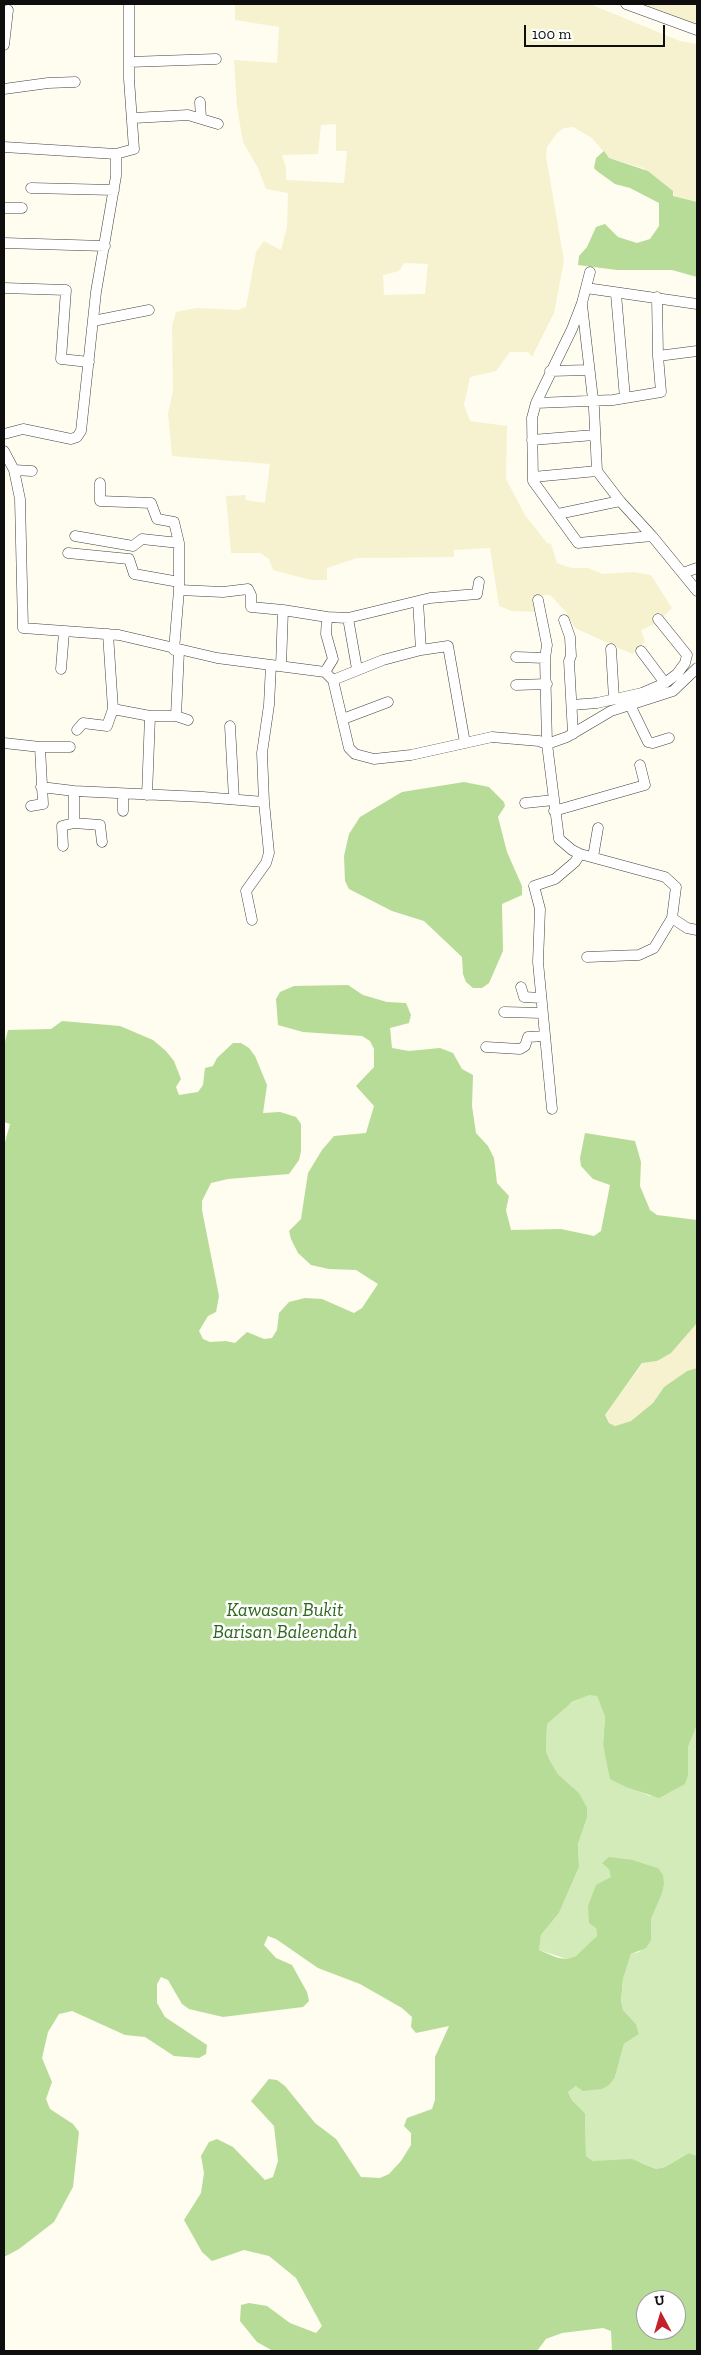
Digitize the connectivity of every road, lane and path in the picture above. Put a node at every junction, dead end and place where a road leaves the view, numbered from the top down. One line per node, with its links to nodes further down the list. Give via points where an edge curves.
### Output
1 (129, 4): 8 (street)
2 (626, 4): 4 (street)
3 (8, 10): 5 (street)
4 (697, 30)
5 (4, 41): 6 (street)
6 (4, 45)
7 (216, 59): 8 (street)
8 (129, 62): 12 (street)
9 (76, 82): 10 (street)
10 (4, 89)
11 (200, 102): 13 (street)
12 (134, 118): 13 (street, via 172,115); 16 (street, via 134,149)
13 (201, 118): 14 (street)
14 (218, 124)
15 (4, 147): 16 (street)
16 (116, 154): 18 (street)
17 (31, 188): 18 (street)
18 (114, 190): 22 (street)
19 (4, 208): 20 (street)
20 (22, 208)
21 (4, 243): 22 (street)
22 (105, 246): 31 (street)
23 (590, 272): 25 (street)
24 (4, 288): 34 (street, via 66,290 61,359)
25 (586, 288): 26 (street); 28 (street)
26 (616, 294): 27 (street); 37 (street)
27 (657, 297): 29 (street); 33 (street)
28 (582, 302): 35 (street); 36 (street)
29 (697, 304)
30 (149, 310): 31 (street)
31 (93, 321): 34 (street)
32 (697, 351): 33 (street)
33 (658, 356): 37 (street, via 661,391)
34 (89, 362): 40 (street, via 84,416 77,438 23,429)
35 (589, 370): 36 (street); 38 (street)
36 (550, 371): 39 (street)
37 (625, 398): 38 (street)
38 (591, 401): 39 (street); 41 (street)
39 (536, 403): 42 (street, via 532,416)
40 (4, 434)
41 (594, 435): 42 (street); 46 (street)
42 (532, 440): 47 (street)
43 (4, 451): 44 (street)
44 (14, 470): 45 (street); 67 (street, via 20,499 24,628)
45 (32, 470)
46 (597, 471): 47 (street); 49 (street)
47 (533, 477): 50 (street, via 534,483)
48 (100, 482): 53 (street, via 100,501 151,504 157,520 174,522)
49 (620, 501): 50 (street); 52 (street)
50 (558, 514): 52 (street, via 578,542)
51 (74, 536): 53 (street, via 133,546 142,540)
52 (652, 536): 56 (street)
53 (179, 543): 58 (street)
54 (68, 553): 58 (street, via 129,559 134,574)
55 (697, 568): 56 (street)
56 (683, 573): 59 (street)
57 (480, 582): 61 (street, via 477,594)
58 (179, 586): 62 (street, via 223,592 248,589 251,607); 70 (street)
59 (697, 591)
60 (538, 600): 74 (street, via 547,645)
61 (418, 601): 64 (street); 71 (street)
62 (283, 610): 63 (street); 75 (street)
63 (327, 618): 64 (street); 79 (street, via 326,634 333,659)
64 (348, 618): 78 (street)
65 (658, 618): 81 (street, via 688,655 677,674)
66 (564, 620): 86 (street, via 570,637)
67 (64, 632): 68 (street); 77 (street)
68 (108, 634): 70 (street); 88 (street)
69 (611, 649): 84 (street)
70 (176, 650): 75 (street); 90 (street)
71 (421, 650): 78 (street); 98 (street, via 448,647)
72 (641, 651): 81 (street)
73 (516, 657): 74 (street)
74 (545, 658): 82 (street)
75 (276, 666): 79 (street); 109 (street, via 262,753)
76 (697, 668): 87 (street, via 673,691)
77 (61, 669)
78 (358, 669): 80 (street)
79 (325, 672): 80 (street)
80 (333, 680): 91 (street)
81 (665, 683): 84 (street, via 642,693)
82 (547, 684): 83 (street); 99 (street)
83 (516, 685)
84 (614, 699): 86 (street)
85 (388, 702): 91 (street)
86 (572, 705): 95 (street)
87 (630, 705): 95 (street, via 605,713); 96 (street, via 648,742)
88 (114, 709): 89 (street); 94 (street, via 107,726 83,724)
89 (150, 716): 90 (street); 106 (street)
90 (176, 716): 92 (street)
91 (342, 719): 98 (street, via 348,748 355,754 374,759 412,755)
92 (188, 720)
93 (230, 726): 107 (street)
94 (77, 730)
95 (573, 734): 99 (street)
96 (669, 738)
97 (4, 743): 101 (street)
98 (465, 743): 99 (street, via 497,737)
99 (547, 744): 108 (street)
100 (70, 746): 101 (street)
101 (40, 747): 103 (street)
102 (640, 765): 113 (street, via 645,785)
103 (41, 787): 104 (street); 111 (street, via 43,804)
104 (74, 791): 105 (street); 114 (street)
105 (123, 794): 106 (street); 112 (street)
106 (147, 795): 107 (street)
107 (234, 800): 109 (street)
108 (554, 800): 110 (street); 113 (street)
109 (264, 802): 121 (street, via 269,853 266,863 246,891)
110 (526, 803)
111 (31, 806)
112 (123, 811)
113 (554, 811): 118 (street, via 559,839)
114 (74, 823): 116 (street, via 100,825); 117 (street, via 62,826)
115 (598, 828): 119 (street)
116 (102, 842)
117 (63, 846)
118 (580, 854): 119 (street); 125 (street, via 554,879 534,886 540,909 538,962)
119 (593, 857): 120 (street, via 672,881 676,887)
120 (672, 918): 122 (street, via 687,928); 123 (street, via 652,949 640,954)
121 (252, 920)
122 (697, 930)
123 (586, 957)
124 (521, 987): 125 (street, via 524,997)
125 (541, 998): 127 (street)
126 (504, 1012): 127 (street)
127 (542, 1013): 128 (street)
128 (544, 1036): 129 (street, via 528,1037 520,1049); 130 (street)
129 (486, 1047)
130 (552, 1109)

